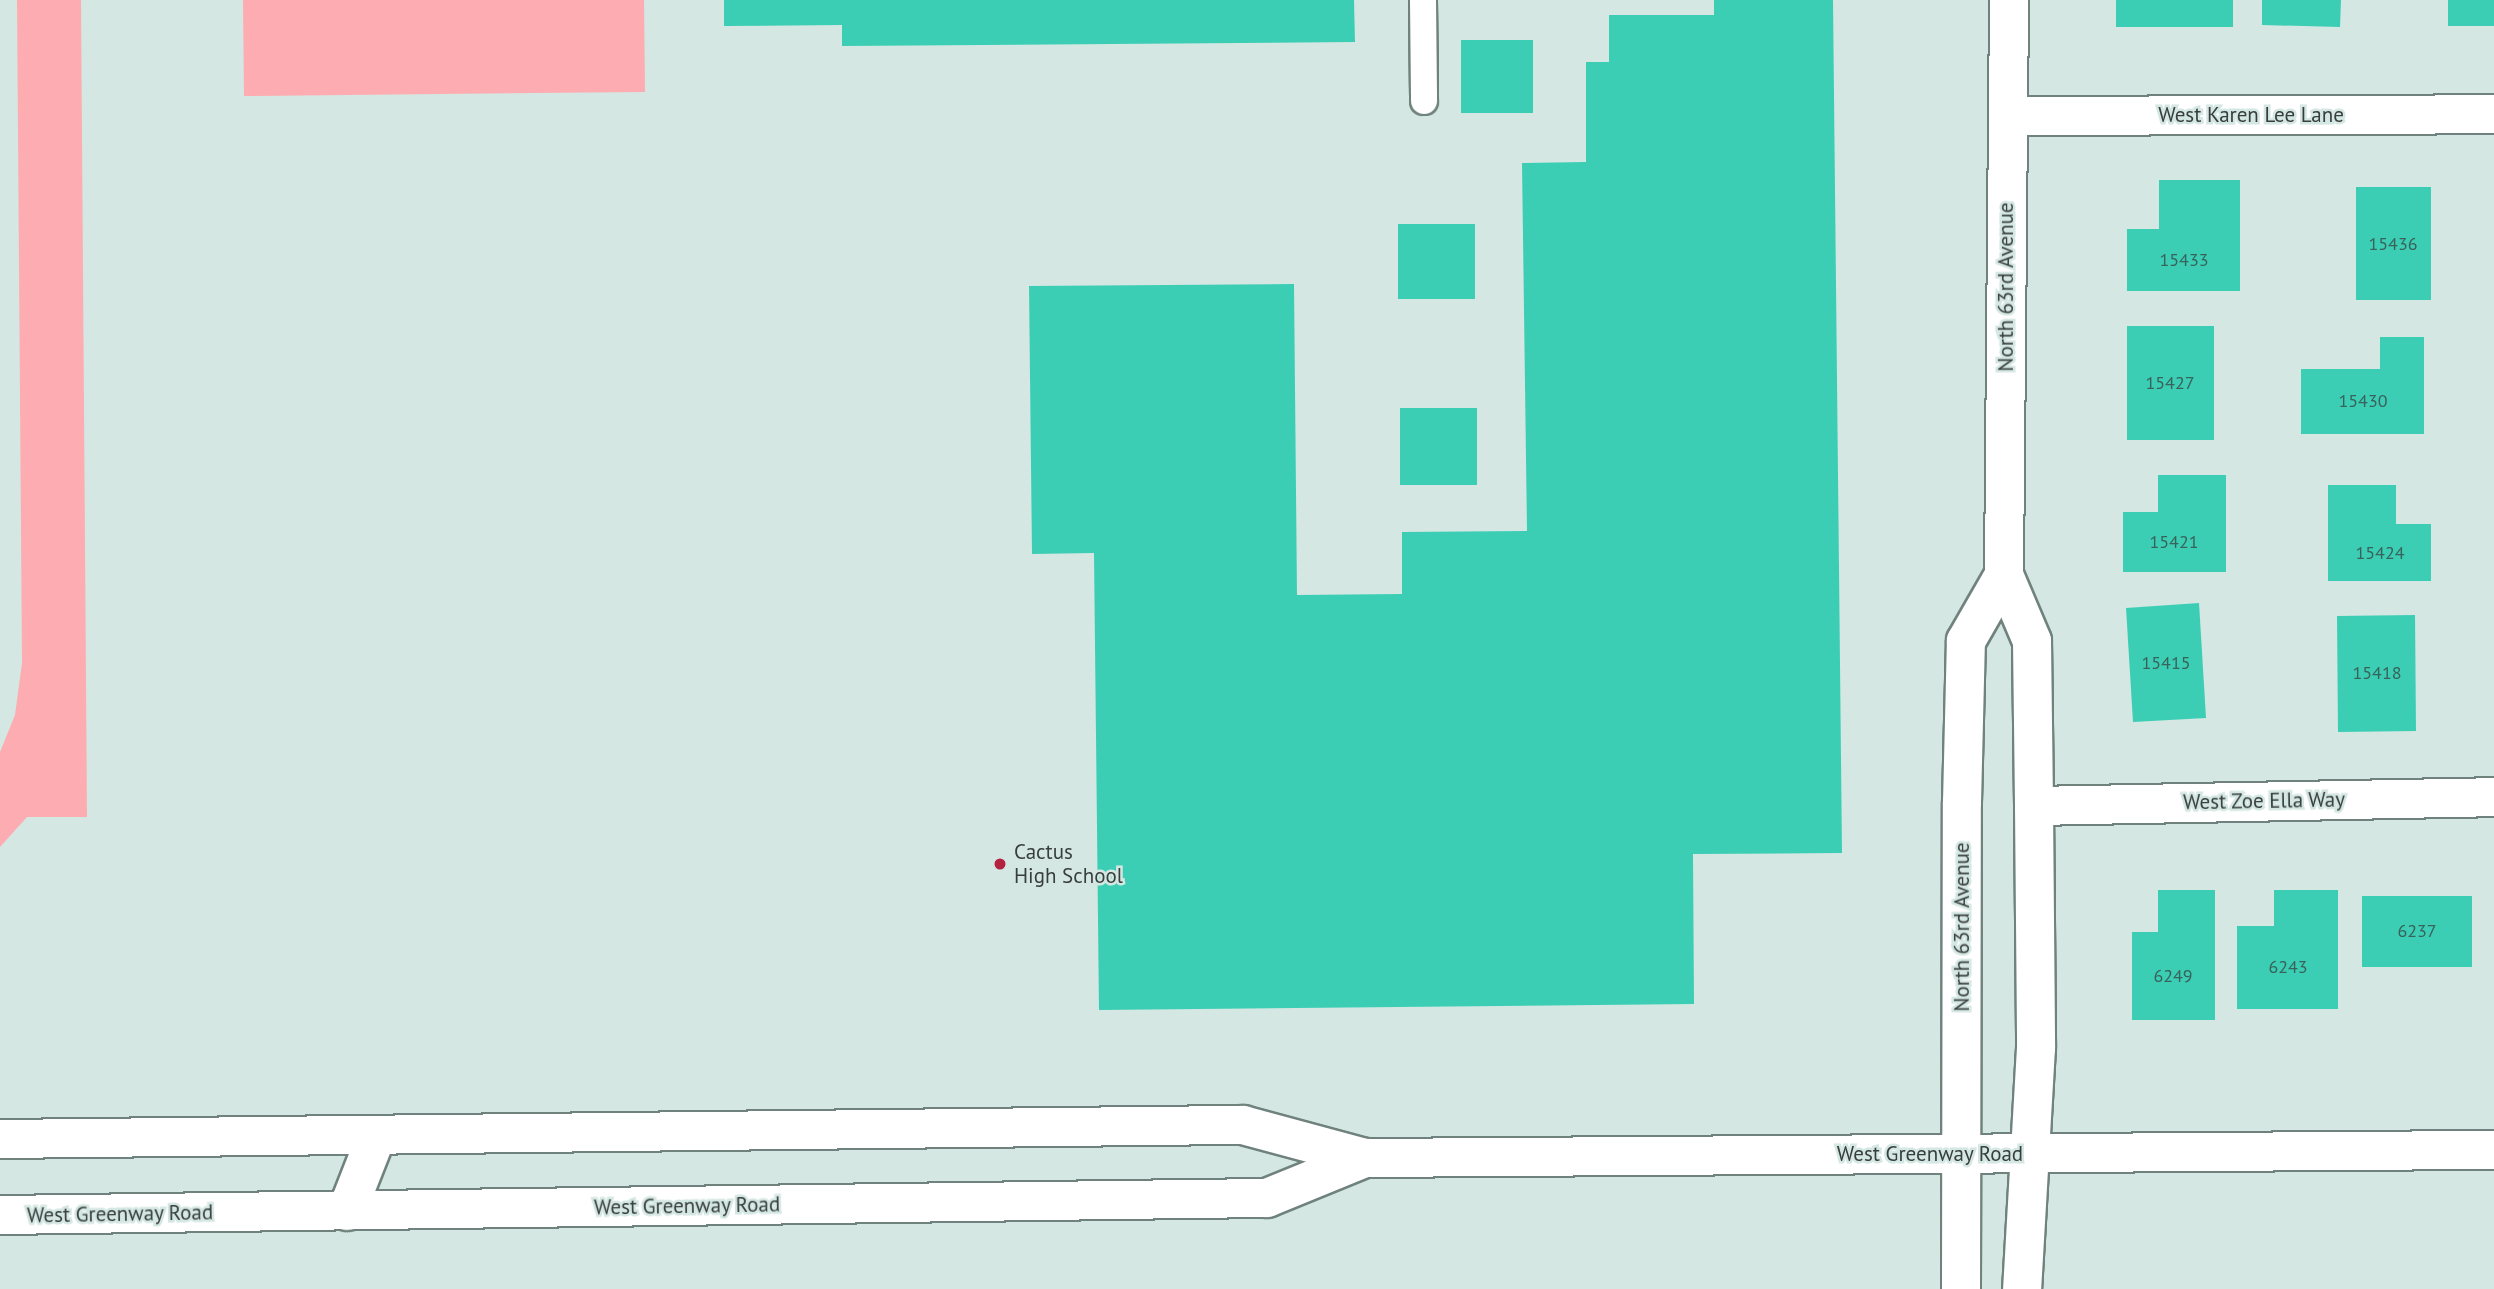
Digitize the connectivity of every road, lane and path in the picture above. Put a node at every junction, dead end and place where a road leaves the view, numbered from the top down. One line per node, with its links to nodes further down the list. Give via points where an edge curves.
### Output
1 (1423, 0): 3 (lane)
2 (2009, 0): 5 (main road, North 63rd Avenue)
3 (1424, 101)
4 (2494, 114): 5 (main road, West Karen Lee Lane)
5 (2008, 116): 6 (main road, North 63rd Avenue)
6 (2004, 575): 8 (main road, North 63rd Avenue, via 2032,641); 12 (main road, North 63rd Avenue, via 1966,641)
7 (2494, 797): 8 (main road, West Zoe Ella Way)
8 (2034, 806): 13 (main road, North 63rd Avenue, via 2036,1048)
9 (376, 1137): 10 (main road, West Greenway Road); 14 (main road, West Greenway Road, via 1243,1125); 15 (main road)
10 (0, 1139)
11 (2494, 1150): 13 (main road, West Greenway Road)
12 (1962, 1154): 13 (main road, West Greenway Road); 14 (main road, West Greenway Road); 17 (main road, North 63rd Avenue)
13 (2029, 1154): 18 (main road, North 63rd Avenue)
14 (1366, 1158): 15 (main road, West Greenway Road, via 1267,1198)
15 (347, 1211): 16 (main road, West Greenway Road)
16 (0, 1215)
17 (1961, 1289)
18 (2022, 1289)

